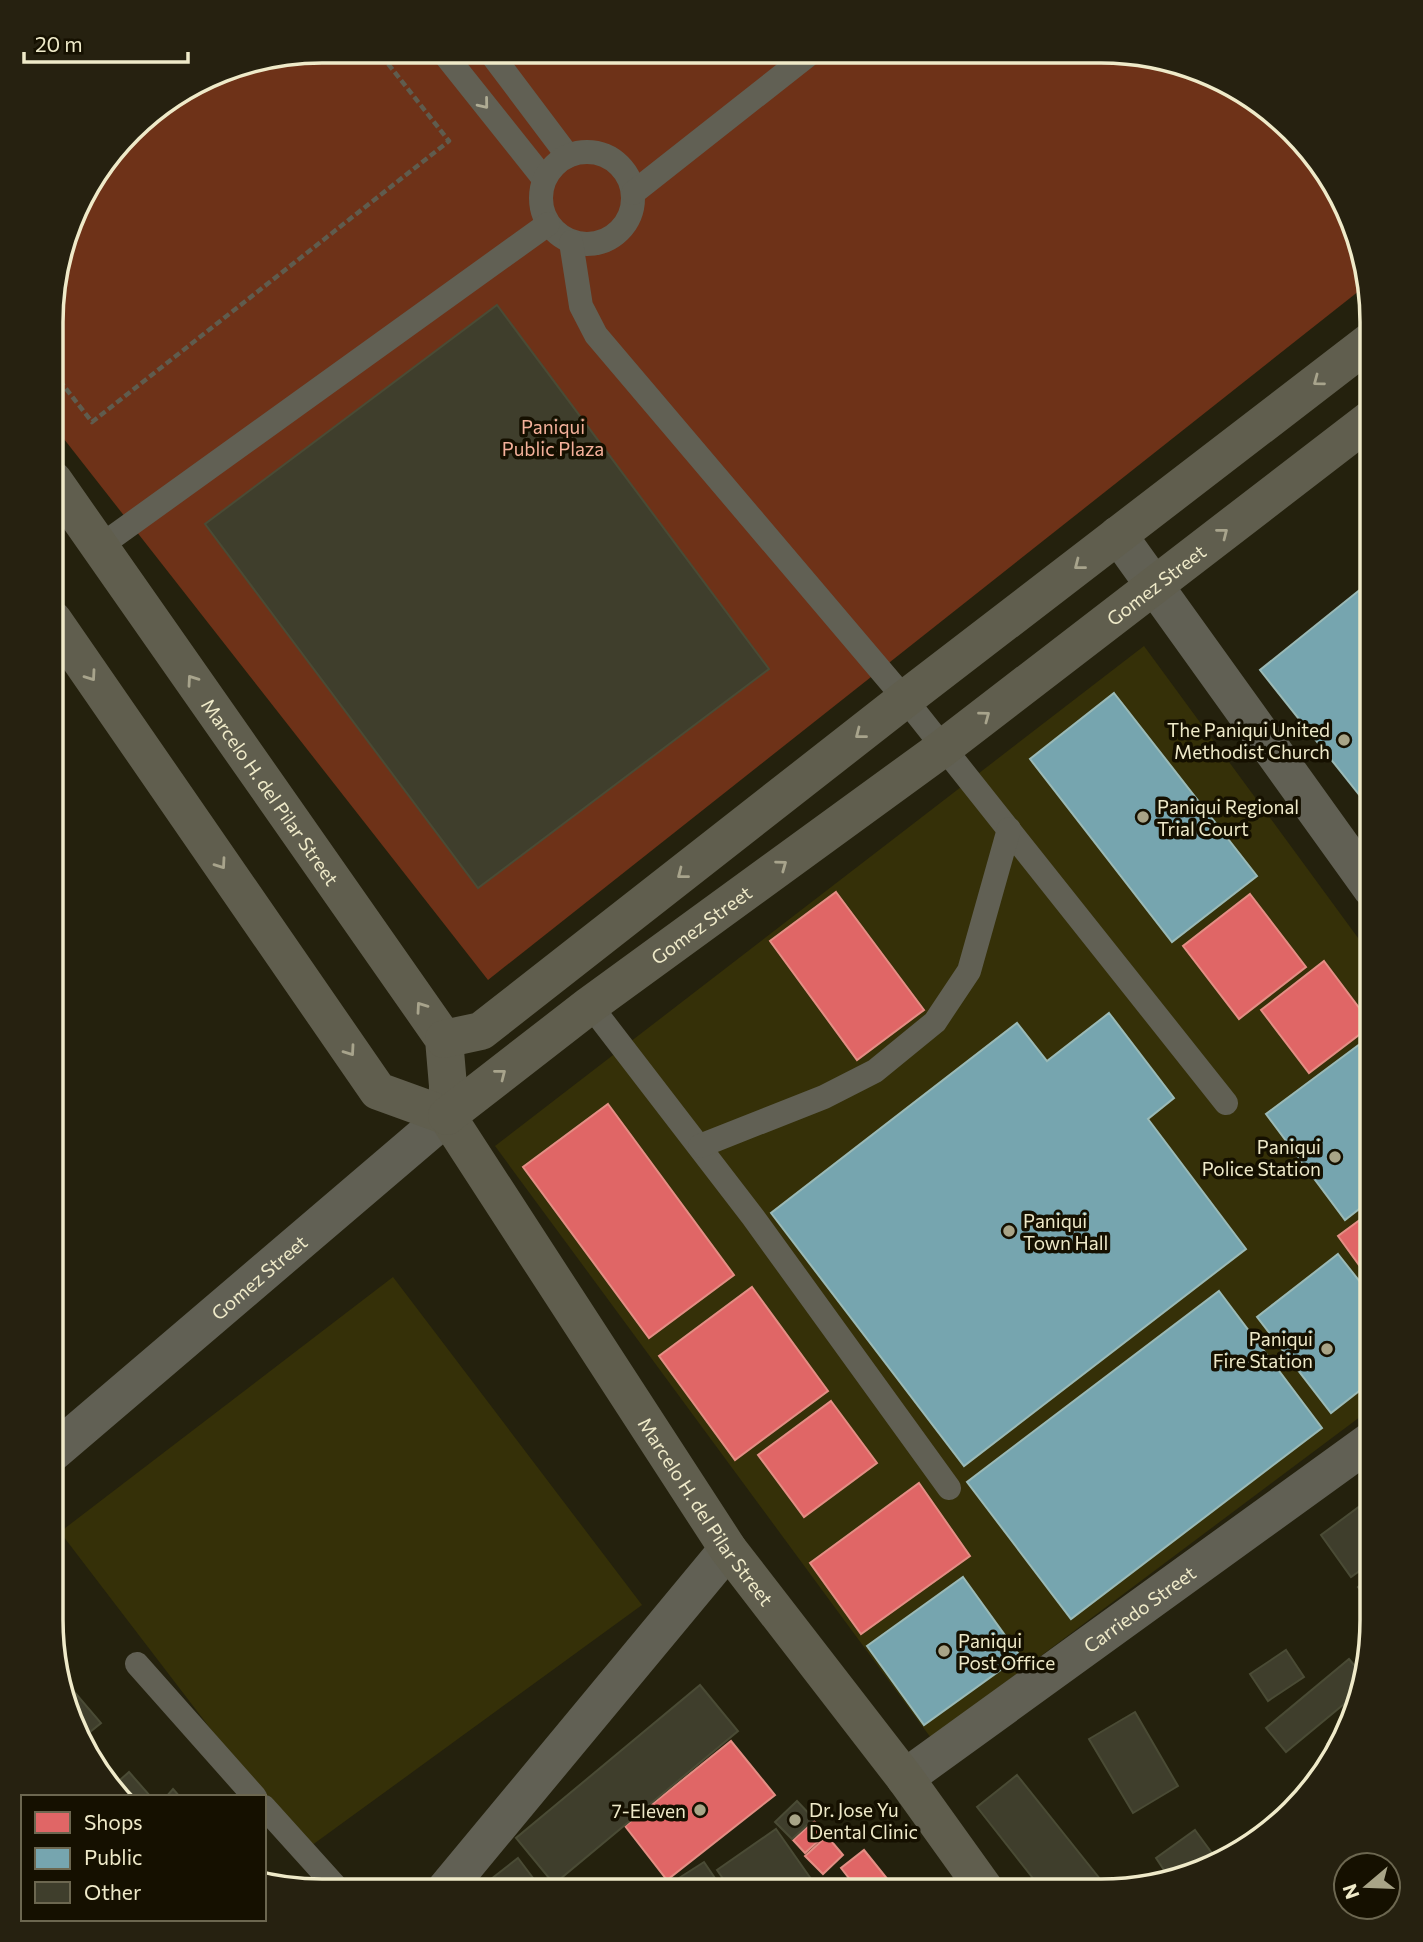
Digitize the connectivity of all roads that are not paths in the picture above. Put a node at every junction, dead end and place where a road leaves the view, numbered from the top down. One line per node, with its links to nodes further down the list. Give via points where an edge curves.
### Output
1 (452, 63): 5 (lane, one-way to 5)
2 (498, 63): 4 (lane)
3 (798, 63): 6 (lane)
4 (568, 156): 5 (lane); 6 (lane, via 581,152 609,158 629,179)
5 (544, 179): 7 (lane, via 541,209)
6 (632, 193): 8 (lane, via 632,210 615,235 601,243)
7 (548, 224): 8 (lane); 13 (lane)
8 (571, 242): 16 (lane, via 581,306 596,335)
9 (1360, 349): 12 (main road, one-way to 12)
10 (1360, 427): 14 (main road, Gomez Street, one-way to 10)
11 (63, 495): 13 (main road, Marcelo H. del Pilar Street)
12 (1118, 534): 14 (street); 16 (main road, one-way to 16)
13 (99, 547): 21 (main road, Marcelo H. del Pilar Street, one-way to 13)
14 (1156, 585): 17 (main road, Gomez Street, one-way to 14); 19 (street)
15 (63, 636): 23 (main road, one-way to 23, via 378,1091)
16 (905, 699): 17 (lane); 21 (main road, one-way to 21, via 481,1031)
17 (943, 748): 18 (lane); 20 (main road, Gomez Street, one-way to 17)
18 (1009, 829): 22 (lane); 24 (lane, via 970,971 935,1022 875,1072)
19 (1360, 872)
20 (590, 1005): 23 (main road, Gomez Street, one-way to 20); 24 (lane)
21 (444, 1039): 23 (main road)
22 (1226, 1103)
23 (447, 1116): 25 (street, Gomez Street); 28 (main road, Marcelo H. del Pilar Street)
24 (700, 1146): 27 (lane)
25 (63, 1444)
26 (1360, 1449): 30 (street, Carriedo Street)
27 (949, 1488)
28 (728, 1549): 30 (main road, Marcelo H. del Pilar Street); 34 (street)
29 (137, 1664): 31 (lane)
30 (905, 1778): 35 (main road, Marcelo H. del Pilar Street)
31 (253, 1795)
32 (266, 1809): 33 (lane)
33 (329, 1879)
34 (454, 1879)
35 (977, 1879)

